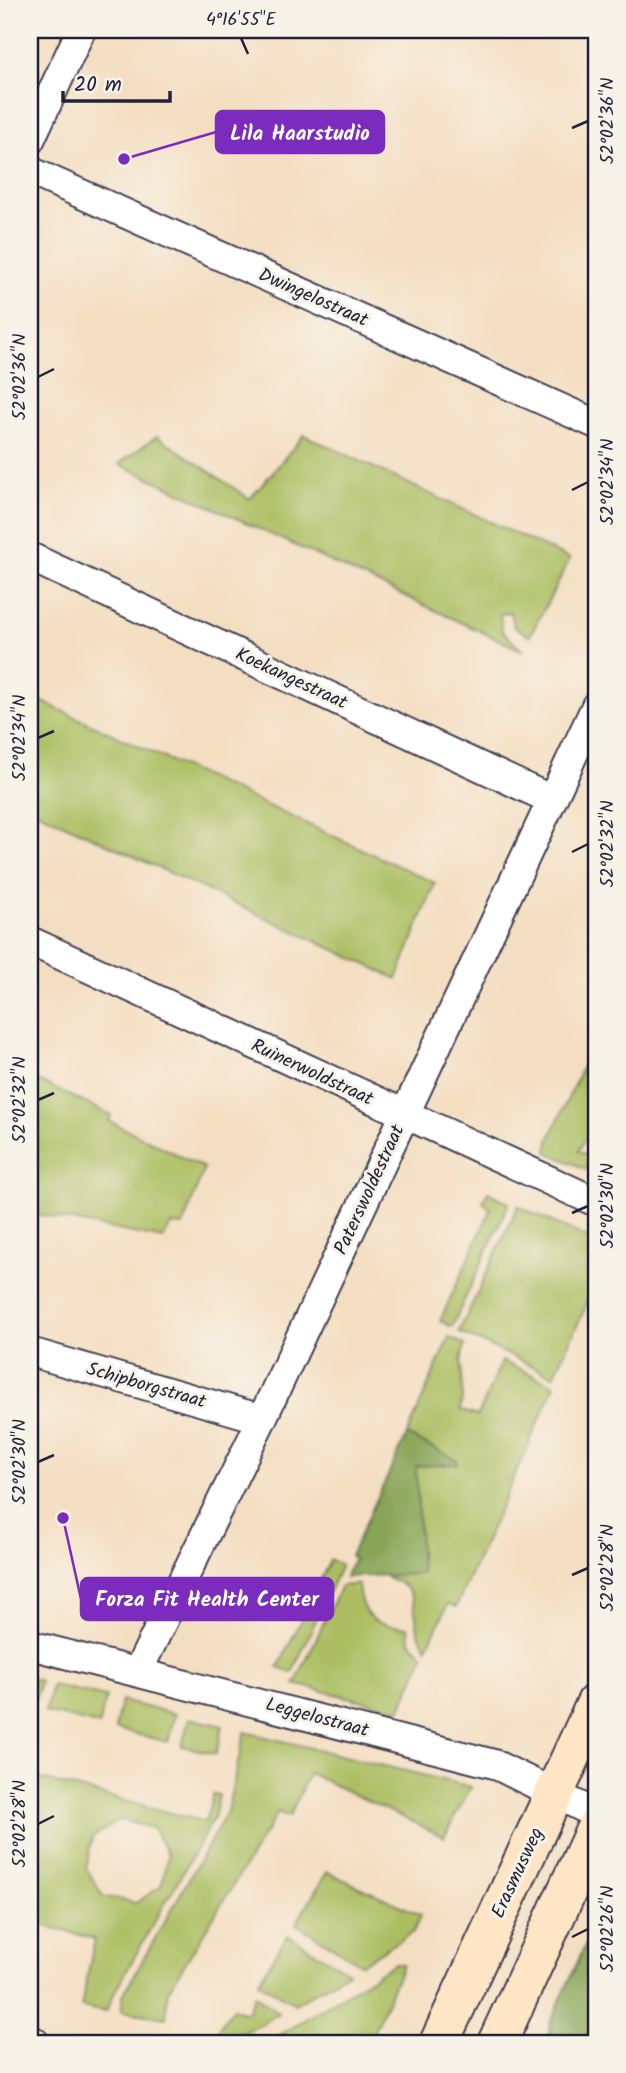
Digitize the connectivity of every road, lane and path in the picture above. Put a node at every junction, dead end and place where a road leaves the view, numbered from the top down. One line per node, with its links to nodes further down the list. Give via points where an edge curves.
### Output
1 (81, 30): 2 (street)
2 (30, 140)
3 (30, 172): 4 (street, Dwingelostraat)
4 (596, 425)
5 (30, 557): 7 (street, Koekangestraat)
6 (596, 706): 7 (street, Paterswoldestraat)
7 (552, 800): 9 (street, Paterswoldestraat)
8 (30, 940): 9 (street, Ruinerwoldstraat)
9 (405, 1116): 10 (street, Ruinerwoldstraat); 12 (street, Paterswoldestraat)
10 (596, 1202)
11 (30, 1352): 12 (street, Schipborgstraat)
12 (262, 1419): 14 (street, Paterswoldestraat)
13 (30, 1645): 14 (street, Leggelostraat)
14 (138, 1671): 16 (street, Leggelostraat, via 494,1764)
15 (596, 1703): 16 (main road, Erasmusweg)
16 (555, 1793): 17 (street, Leggelostraat); 19 (main road, Erasmusweg)
17 (596, 1814)
18 (596, 1828): 20 (main road)
19 (439, 2043)
20 (497, 2043)

